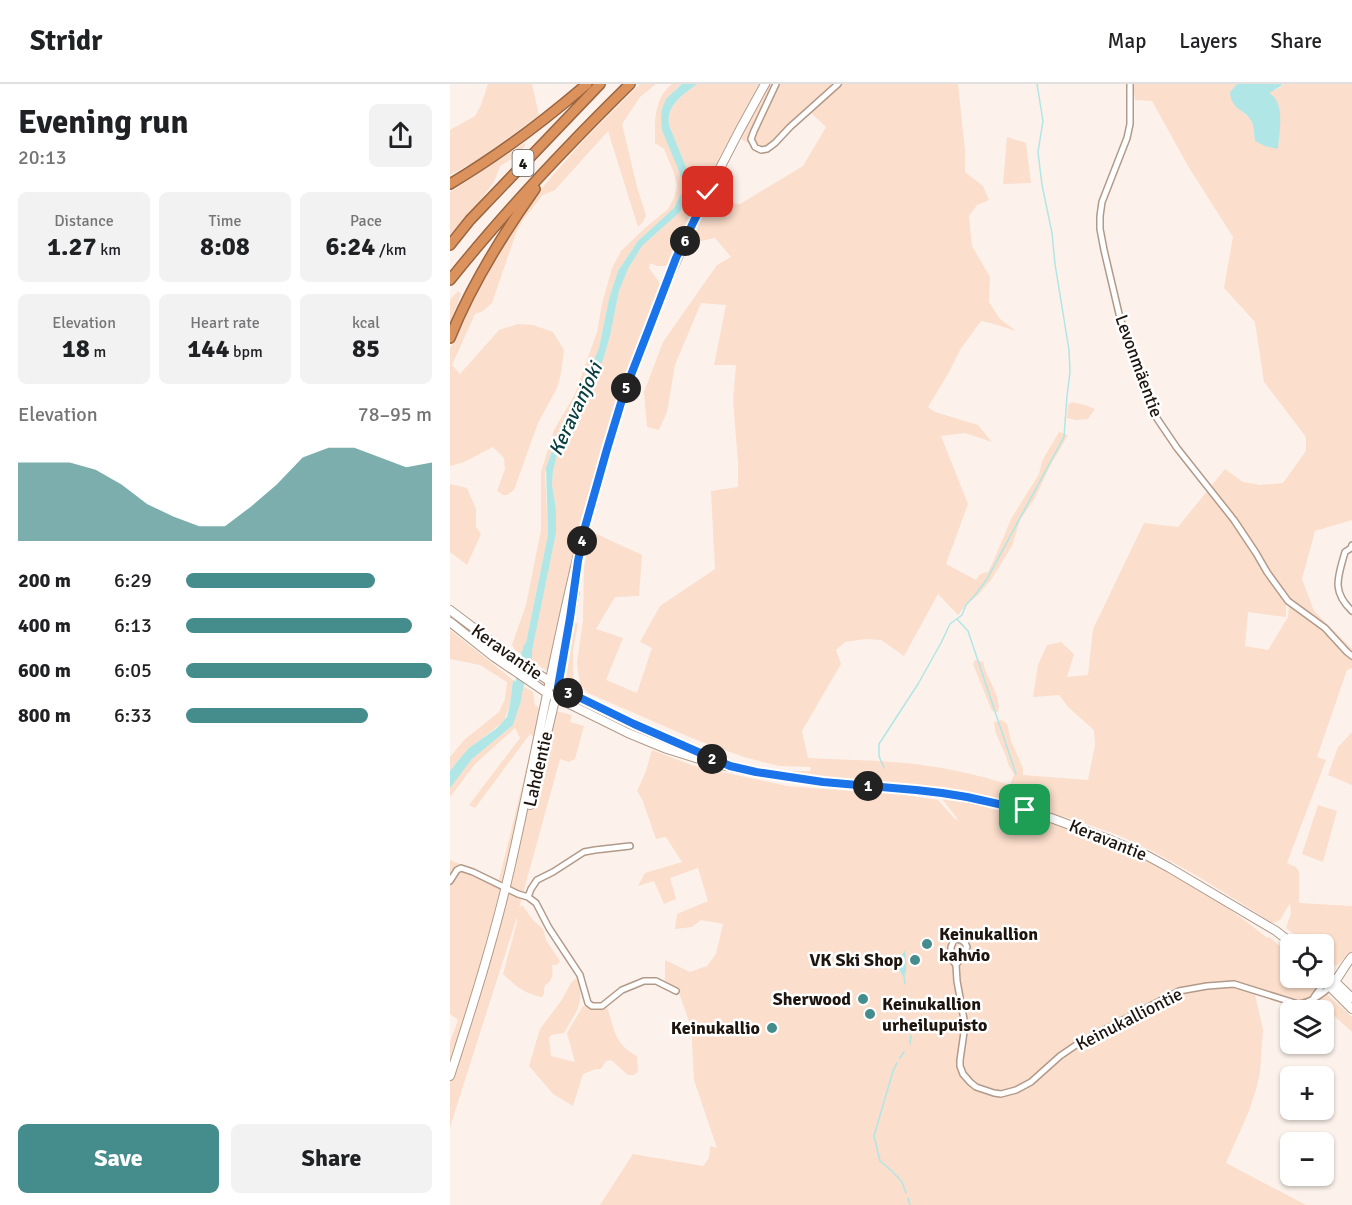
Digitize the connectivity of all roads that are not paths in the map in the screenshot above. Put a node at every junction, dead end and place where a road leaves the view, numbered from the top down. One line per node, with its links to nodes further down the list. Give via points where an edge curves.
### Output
1 (587, 84): 9 (highway, via 486,163)
2 (600, 84): 10 (highway, 4)
3 (630, 84): 8 (highway, 4)
4 (765, 84): 14 (main road, Lahdentie, via 676,258 624,393)
5 (776, 84): 6 (street, via 751,139 761,150 775,143)
6 (838, 84)
7 (1130, 84): 18 (street, Levonmäentie, via 1130,124 1102,202 1100,229 1120,318 1154,414 1234,520 1288,602 1325,628)
8 (559, 156): 11 (highway, 4); 12 (highway, via 486,264)
9 (450, 184)
10 (450, 245)
11 (450, 280)
12 (450, 338)
13 (1351, 547): 16 (street, via 1344,552 1337,580 1339,594)
14 (578, 561): 19 (main road, Lahdentie); 20 (main road, Lahdentie)
15 (450, 610): 19 (main road, Keravantie)
16 (1352, 611)
17 (450, 622): 21 (main road, Keravantie, via 512,671)
18 (1352, 656)
19 (550, 682): 20 (main road, Keravantie); 21 (main road, Lahdentie)
20 (558, 687): 21 (main road, Lahdentie); 22 (main road, Keravantie)
21 (551, 695): 22 (main road, Keravantie, via 667,749); 25 (main road, Lahdentie)
22 (730, 766): 27 (main road, Keravantie, via 823,782 967,797 1051,818 1146,855)
23 (630, 846): 26 (street, via 584,852 537,880)
24 (450, 881): 25 (street, via 461,868)
25 (506, 888): 26 (street); 39 (main road, Lahdentie)
26 (528, 897): 36 (street, via 536,903 580,975 592,1006 602,1006 622,990 644,981 656,981)
27 (1259, 921): 28 (main road, Keravantie); 29 (main road, Keravantie)
28 (1280, 934)
29 (1280, 940)
30 (1349, 960): 32 (main road, via 1341,974)
31 (956, 965): 35 (street, Keinukalliontie, via 965,1026 960,1066 976,1087 1001,1094 1030,1082 1078,1043 1179,992 1234,984 1304,1004 1323,993)
32 (1334, 976)
33 (1334, 984): 37 (main road)
34 (1334, 987): 38 (main road)
35 (1324, 988)
36 (676, 991)
37 (1352, 998)
38 (1352, 1009)
39 (450, 1076)

